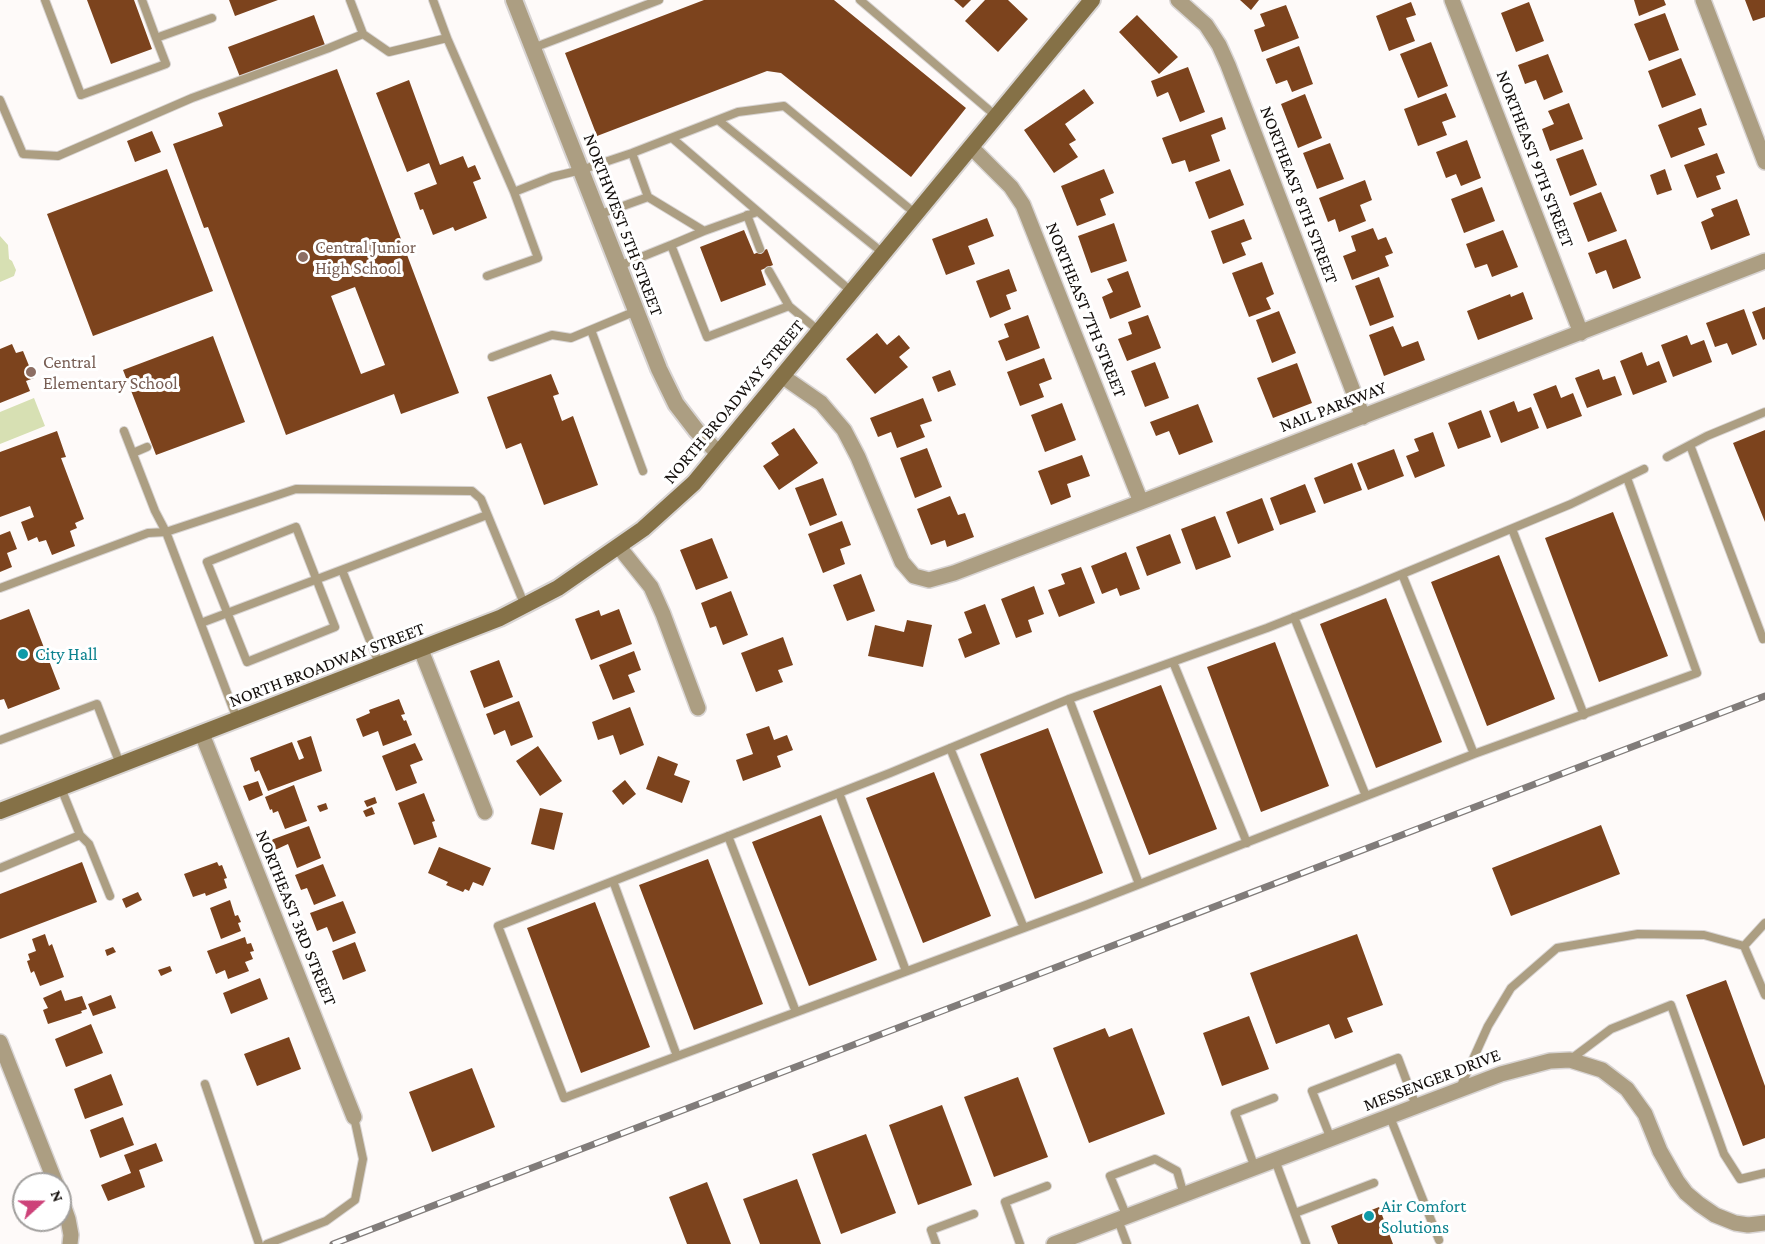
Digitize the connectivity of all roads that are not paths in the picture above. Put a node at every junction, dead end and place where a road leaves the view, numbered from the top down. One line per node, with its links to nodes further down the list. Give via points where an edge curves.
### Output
1 (45, 0): 14 (lane, via 81,95 166,64)
2 (142, 0): 14 (lane)
3 (350, 0): 13 (lane)
4 (433, 0): 15 (lane)
5 (514, 0): 16 (street, NORTHWEST 5TH STREET)
6 (659, 0): 16 (lane)
7 (860, 0): 18 (lane)
8 (1178, 0): 48 (street, NORTHEAST 8TH STREET, via 1206,25 1228,65)
9 (1452, 0): 44 (street, NORTHEAST 9TH STREET)
10 (1703, 0): 23 (street)
11 (1085, 2): 18 (main road, NORTH BROADWAY STREET)
12 (212, 18): 14 (lane)
13 (363, 34): 15 (lane, via 389,52); 17 (lane, via 192,98 58,156 23,154)
14 (156, 38)
15 (447, 38): 25 (lane)
16 (533, 48): 24 (street, NORTHWEST 5TH STREET)
17 (0, 100)
18 (996, 117): 21 (main road, NORTH BROADWAY STREET)
19 (718, 120): 20 (lane); 28 (lane, via 738,112 784,106); 34 (lane)
20 (672, 138): 22 (lane); 27 (lane)
21 (971, 147): 28 (main road, NORTH BROADWAY STREET); 58 (street, NORTHEAST 7TH STREET, via 1011,187 1023,205)
22 (632, 153): 24 (lane); 26 (lane)
23 (1765, 162)
24 (581, 170): 25 (lane); 29 (street, NORTHWEST 5TH STREET)
25 (514, 192): 38 (lane, via 538,258)
26 (648, 197): 29 (lane); 31 (lane)
27 (757, 212): 30 (lane); 39 (lane)
28 (916, 214): 34 (main road, NORTH BROADWAY STREET)
29 (598, 215): 36 (street, NORTHWEST 5TH STREET)
30 (747, 215): 31 (lane); 33 (lane)
31 (704, 231): 32 (lane)
32 (671, 245): 36 (lane); 40 (lane, via 708,337)
33 (760, 249)
34 (883, 253): 39 (main road, NORTH BROADWAY STREET)
35 (1765, 261): 44 (street, NAIL PARKWAY)
36 (619, 266): 41 (street, NORTHWEST 5TH STREET)
37 (769, 271): 40 (lane)
38 (487, 276)
39 (852, 292): 43 (main road, NORTH BROADWAY STREET)
40 (789, 306): 43 (lane)
41 (636, 311): 42 (lane); 53 (street, NORTHWEST 5TH STREET, via 676,404)
42 (591, 330): 45 (lane, via 571,338 552,335); 56 (lane)
43 (819, 331): 46 (main road, NORTH BROADWAY STREET)
44 (1581, 333): 48 (street, NAIL PARKWAY)
45 (492, 357)
46 (782, 376): 53 (main road, NORTH BROADWAY STREET); 58 (street, NAIL PARKWAY, via 821,404 844,430 895,550 914,576 941,578)
47 (1765, 412): 50 (lane)
48 (1363, 417): 58 (street, NAIL PARKWAY)
49 (124, 431): 52 (lane)
50 (1690, 445): 54 (lane); 71 (lane)
51 (147, 447): 52 (lane)
52 (133, 453): 61 (lane)
53 (718, 453): 62 (main road, NORTH BROADWAY STREET, via 668,508)
54 (1667, 457)
55 (1644, 469): 57 (lane)
56 (644, 471)
57 (1627, 478): 60 (lane); 77 (lane, via 1697,674)
58 (1141, 502)
59 (487, 515): 61 (lane, via 478,495 465,490 296,489); 63 (lane); 67 (lane)
60 (1512, 529): 64 (lane); 77 (lane)
61 (166, 532): 66 (lane, via 148,533); 70 (lane)
62 (619, 547): 67 (main road, NORTH BROADWAY STREET); 76 (street, via 651,587)
63 (342, 570): 65 (lane); 74 (lane)
64 (1402, 574): 69 (lane); 82 (lane)
65 (316, 579): 68 (lane); 68 (lane, via 335,627 247,662); 68 (lane, via 296,527 207,562)
66 (0, 588)
67 (525, 606): 72 (main road, NORTH BROADWAY STREET)
68 (228, 613): 70 (lane)
69 (1294, 617): 73 (lane); 86 (lane)
70 (201, 623): 78 (lane)
71 (1763, 639)
72 (421, 650): 74 (main road, NORTH BROADWAY STREET); 88 (street)
73 (1173, 662): 75 (lane); 91 (lane)
74 (380, 666): 78 (main road, NORTH BROADWAY STREET)
75 (1069, 699): 81 (lane); 94 (lane)
76 (698, 708)
77 (1584, 715): 82 (lane)
78 (237, 720): 79 (main road, NORTH BROADWAY STREET)
79 (202, 734): 83 (main road, NORTH BROADWAY STREET); 109 (street, NORTHEAST 3RD STREET)
80 (0, 740): 83 (lane, via 97,704)
81 (950, 748): 85 (lane); 97 (lane)
82 (1474, 754): 86 (lane)
83 (121, 765): 84 (main road, NORTH BROADWAY STREET)
84 (61, 788): 87 (main road, NORTH BROADWAY STREET); 89 (lane)
85 (839, 793): 90 (lane); 99 (lane)
86 (1366, 796): 91 (lane)
87 (0, 812)
88 (485, 812)
89 (80, 836): 92 (lane); 95 (lane, via 89,844)
90 (728, 836): 93 (lane); 101 (lane)
91 (1247, 843): 94 (lane)
92 (0, 867)
93 (613, 881): 103 (lane); 103 (lane, via 498,926 564,1098)
94 (1139, 884): 97 (lane)
95 (110, 896)
96 (1765, 923): 98 (lane)
97 (1024, 928): 99 (lane)
98 (1744, 946): 100 (lane); 106 (lane, via 1704,935 1638,934 1557,948 1511,988 1488,1026)
99 (906, 971): 101 (lane)
100 (1765, 995)
101 (796, 1012): 103 (lane)
102 (0, 1042): 114 (street)
103 (677, 1056)
104 (1570, 1060): 106 (street, MESSENGER DRIVE, via 1528,1066); 115 (lane, via 1611,1029 1671,1005 1724,1154 1740,1179); 122 (street, MESSENGER DRIVE, via 1602,1070 1627,1089 1645,1114 1660,1152 1686,1193 1715,1215 1735,1223)
105 (205, 1084): 124 (lane)
106 (1460, 1090): 108 (street, MESSENGER DRIVE)
107 (1274, 1098): 113 (lane, via 1235,1113)
108 (1416, 1106): 110 (street, MESSENGER DRIVE); 111 (lane, via 1398,1058 1312,1091)
109 (354, 1117): 125 (lane, via 363,1160 355,1200 326,1221)
110 (1389, 1117): 111 (street, MESSENGER DRIVE); 123 (lane)
111 (1331, 1139): 112 (street, MESSENGER DRIVE)
112 (1275, 1160): 113 (street, MESSENGER DRIVE); 119 (lane)
113 (1255, 1168): 118 (street, MESSENGER DRIVE)
114 (51, 1172)
115 (1765, 1173)
116 (1374, 1183): 119 (lane)
117 (1047, 1186): 127 (lane, via 1005,1202)
118 (1184, 1195): 121 (street, MESSENGER DRIVE); 121 (lane, via 1176,1171 1155,1159 1110,1176)
119 (1295, 1213): 130 (lane)
120 (974, 1214): 126 (lane, via 931,1230)
121 (1122, 1218): 128 (street, MESSENGER DRIVE); 129 (lane)
122 (1765, 1223)
123 (1439, 1240)
124 (259, 1244)
125 (267, 1244)
126 (936, 1244)
127 (1020, 1244)
128 (1054, 1244)
129 (1127, 1244)
130 (1306, 1244)

